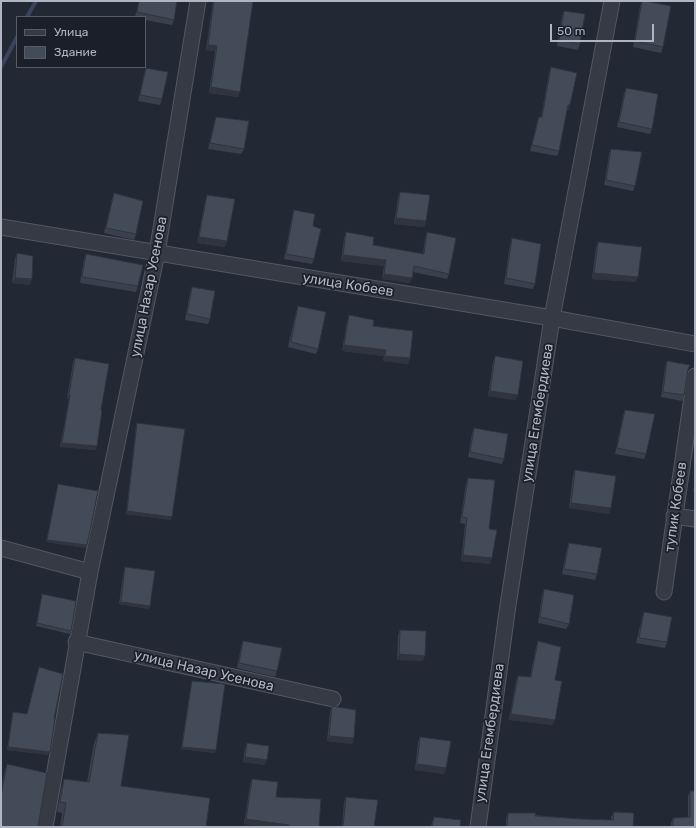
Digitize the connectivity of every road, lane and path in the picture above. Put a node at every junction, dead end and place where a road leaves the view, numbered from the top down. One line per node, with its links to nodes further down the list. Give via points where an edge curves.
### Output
1 (198, 1): 4 (street, улица Назар Усенова)
2 (612, 1): 5 (street, улица Егембердиева)
3 (1, 227): 4 (street, улица Кобеев)
4 (157, 253): 5 (street, улица Кобеев); 11 (street, улица Назар Усенова)
5 (552, 318): 6 (street, улица Кобеев); 16 (street, улица Егембердиева, via 507,612)
6 (695, 344)
7 (695, 376): 8 (street, тупик Кобеев)
8 (674, 516): 9 (street); 12 (street, тупик Кобеев)
9 (695, 519)
10 (1, 548): 11 (street)
11 (90, 572): 13 (street, улица Назар Усенова)
12 (664, 592)
13 (76, 642): 14 (street, улица Назар Усенова); 15 (street, улица Назар Усенова)
14 (332, 699)
15 (45, 827)
16 (478, 827)

